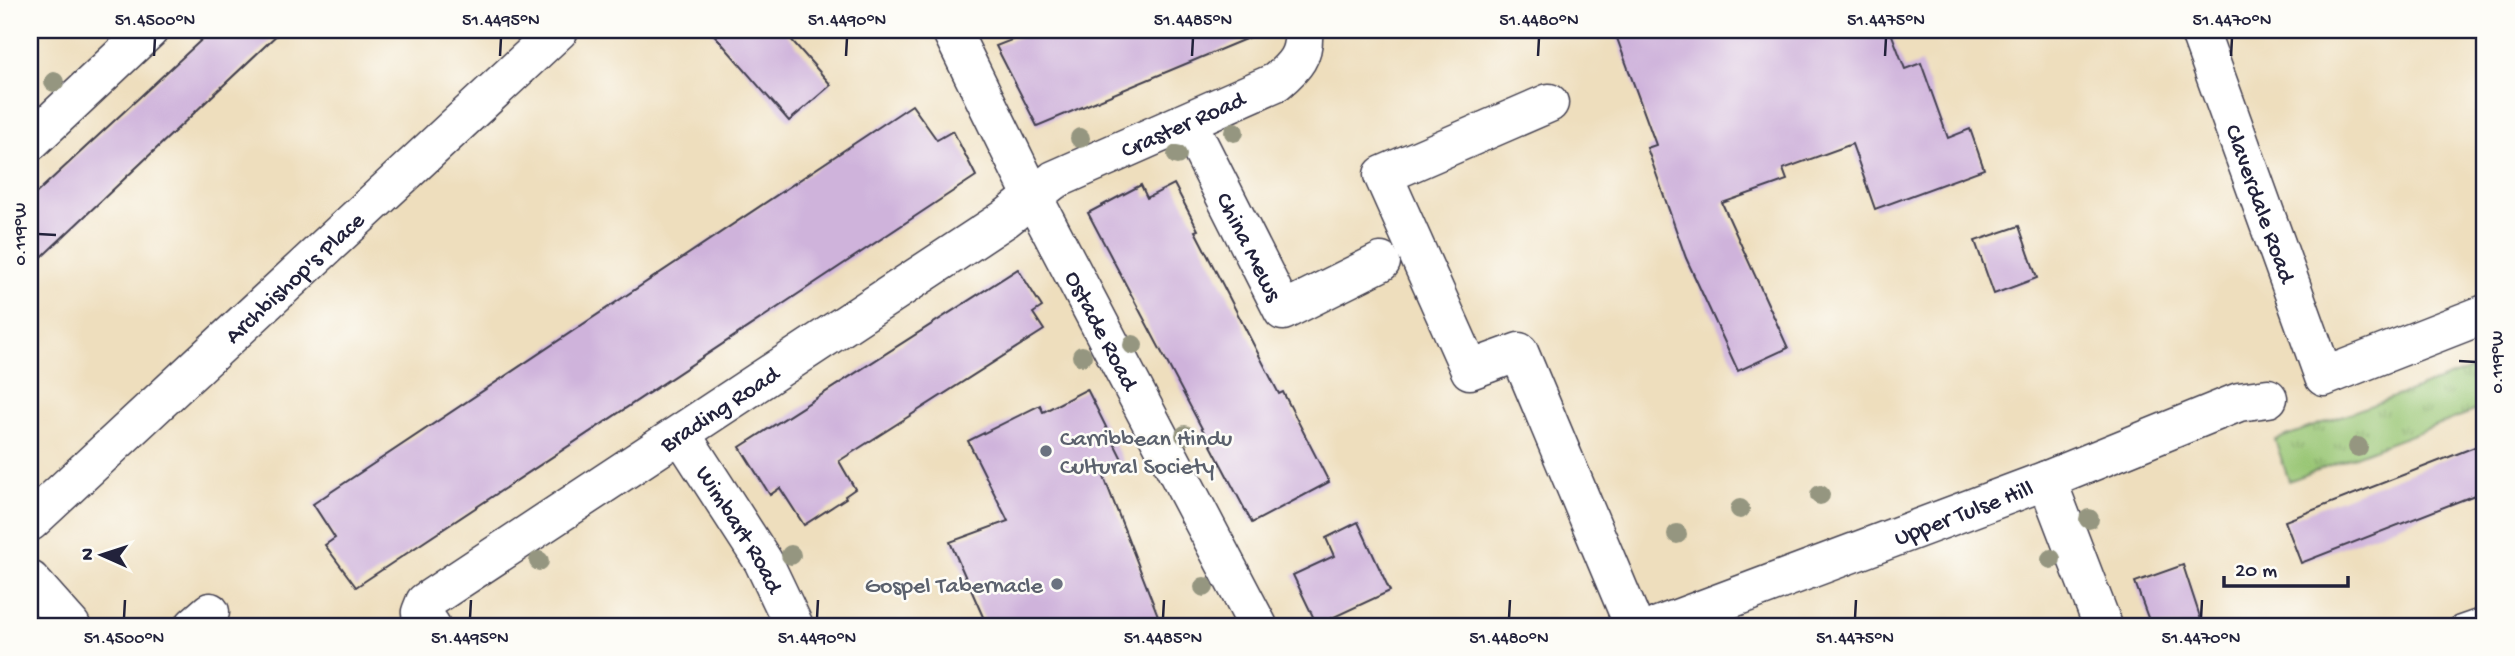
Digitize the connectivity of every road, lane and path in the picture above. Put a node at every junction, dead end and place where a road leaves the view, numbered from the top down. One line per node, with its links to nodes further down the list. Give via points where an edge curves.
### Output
1 (149, 30): 8 (street)
2 (559, 30): 15 (street, Archbishop's Place)
3 (951, 30): 9 (street, Ostade Road)
4 (1303, 30): 7 (street, Craster Road, via 1304,51 1276,82)
5 (2199, 30): 11 (street, Claverdale Road, via 2324,377)
6 (1549, 103): 23 (street, via 1383,175 1470,370 1520,352)
7 (1188, 123): 9 (street, Craster Road, via 1080,167); 10 (street, China Mews, via 1283,311)
8 (30, 142)
9 (1033, 197): 13 (street, Brading Road); 22 (street, Ostade Road)
10 (1381, 262)
11 (2485, 314)
12 (2268, 398): 14 (street, Upper Tulse Hill, via 2239,402)
13 (681, 434): 20 (street, Brading Road, via 425,602 422,612); 21 (street, Wimbart Road, via 764,561)
14 (2047, 480): 17 (street, Upper Tulse Hill); 25 (street)
15 (30, 522)
16 (30, 580): 19 (street)
17 (1723, 615): 24 (street, Upper Tulse Hill)
18 (2485, 617): 26 (lane)
19 (71, 626)
20 (431, 626)
21 (793, 626)
22 (1258, 626)
23 (1634, 626)
24 (1658, 626)
25 (2103, 626)
26 (2459, 626)

